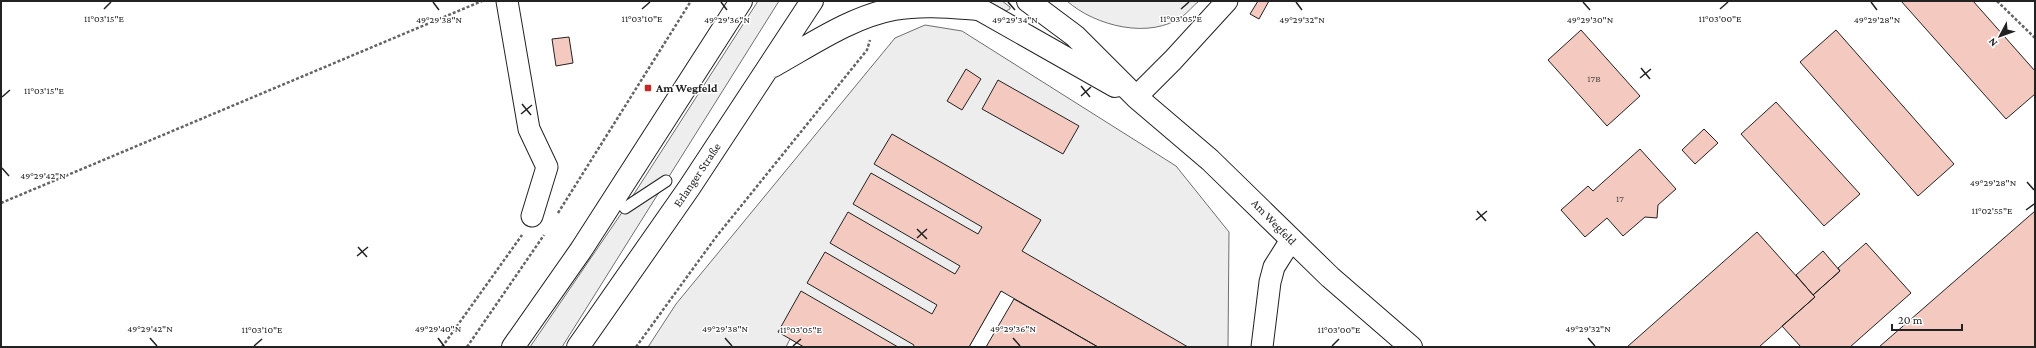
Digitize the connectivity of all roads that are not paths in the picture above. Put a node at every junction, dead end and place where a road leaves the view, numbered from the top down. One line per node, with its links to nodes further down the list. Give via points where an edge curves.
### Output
1 (506, 1): 11 (street, via 529,129 547,167)
2 (741, 1): 13 (main road, via 581,250)
3 (812, 1): 7 (main road, Erlanger Straße)
4 (1028, 1): 8 (main road, Am Wegfeld, via 1075,36)
5 (1227, 1): 8 (street)
6 (972, 5): 7 (main road, via 893,9 866,17); 8 (main road, Am Wegfeld)
7 (770, 67): 14 (main road, Erlanger Straße)
8 (1136, 97): 12 (main road, Am Wegfeld, via 1210,160)
9 (666, 181): 10 (lane)
10 (625, 208)
11 (532, 216)
12 (1291, 240): 15 (street, via 1274,267); 16 (main road, Am Wegfeld)
13 (513, 347)
14 (578, 347)
15 (1262, 347)
16 (1411, 347)

